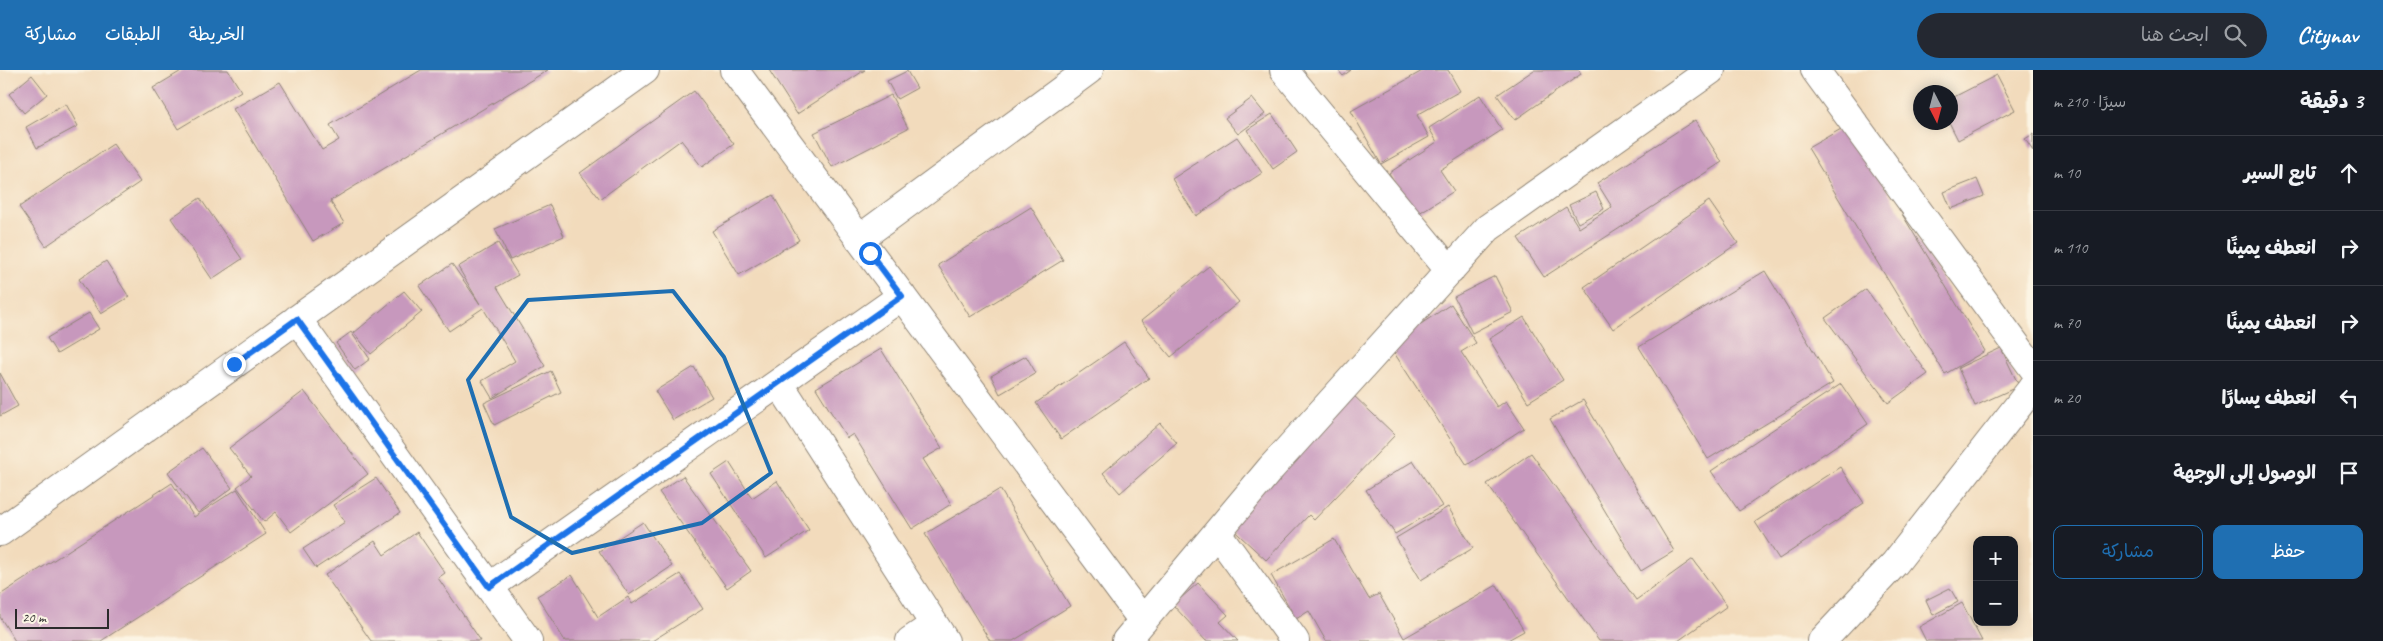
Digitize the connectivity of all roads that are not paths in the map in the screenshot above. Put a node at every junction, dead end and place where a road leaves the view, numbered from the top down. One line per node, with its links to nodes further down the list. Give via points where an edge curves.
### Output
1 (734, 70): 7 (street)
2 (1089, 70): 7 (street)
3 (1284, 70): 8 (street)
4 (1711, 70): 8 (street, via 1488,228)
5 (1815, 70): 11 (street)
6 (642, 71): 10 (street)
7 (859, 238): 9 (street)
8 (1450, 271): 15 (street, via 1271,468)
9 (902, 296): 12 (street); 17 (street)
10 (297, 319): 14 (street); 16 (street)
11 (2033, 368)
12 (779, 383): 16 (street); 18 (street)
13 (2033, 387): 22 (street, via 1895,563)
14 (0, 532)
15 (1217, 533): 17 (street); 21 (street)
16 (489, 587): 19 (street)
17 (1135, 631)
18 (939, 633): 20 (street)
19 (528, 641)
20 (910, 641)
21 (1295, 641)
22 (1822, 641)

